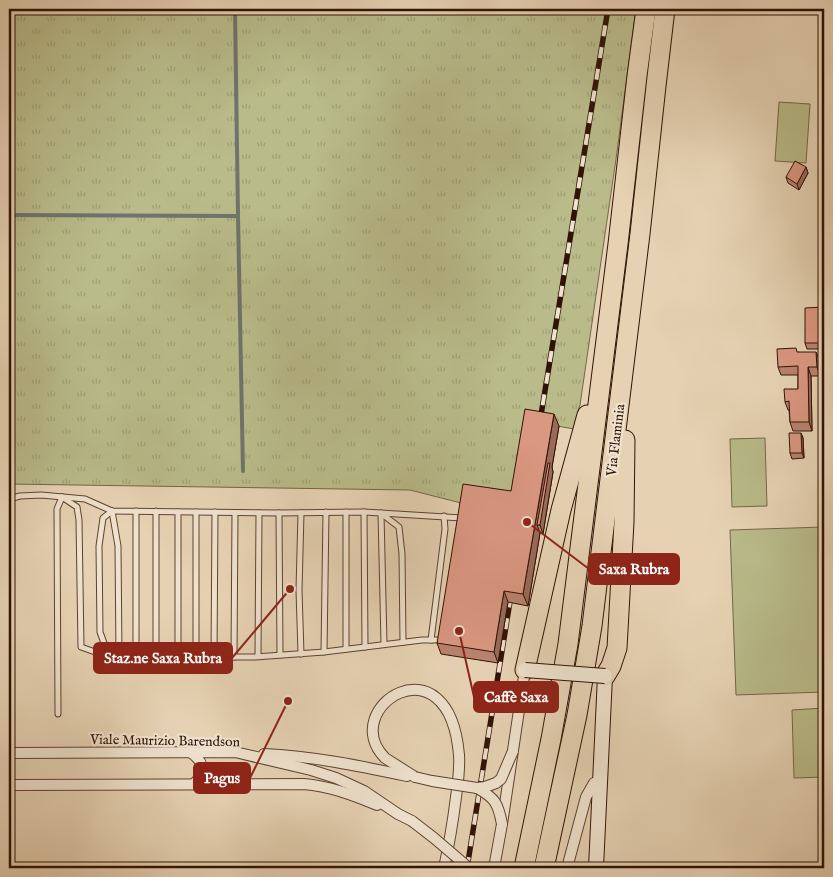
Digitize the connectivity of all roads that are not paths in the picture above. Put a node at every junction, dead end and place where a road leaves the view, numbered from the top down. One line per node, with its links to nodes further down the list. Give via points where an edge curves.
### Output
1 (646, 9): 3 (highway, Via Flaminia)
2 (665, 9): 4 (highway, Via Flaminia)
3 (604, 354): 41 (highway, via 561,510); 58 (highway, Via Flaminia, via 568,644 552,739)
4 (623, 373): 42 (highway, via 624,522 618,633 615,657); 59 (highway, Via Flaminia, via 592,626 577,715)
5 (62, 497): 6 (lane); 7 (lane, via 85,499); 34 (lane, via 77,507 78,514 81,647); 43 (lane, via 57,509)
6 (9, 498)
7 (112, 511): 8 (lane); 34 (lane, via 103,518 99,546 100,632); 35 (lane, via 118,546)
8 (136, 511): 9 (lane); 36 (lane)
9 (156, 512): 10 (lane); 37 (lane)
10 (178, 512): 11 (lane); 38 (lane)
11 (196, 512): 12 (lane); 39 (lane)
12 (215, 512): 13 (lane); 40 (lane)
13 (235, 512): 17 (lane); 32 (lane)
14 (326, 512): 15 (lane); 19 (lane); 29 (lane)
15 (346, 512): 16 (lane); 28 (lane)
16 (364, 512): 20 (lane); 27 (lane)
17 (259, 513): 18 (lane); 33 (lane)
18 (279, 513): 19 (lane); 31 (lane)
19 (301, 513): 30 (lane)
20 (381, 513): 21 (lane); 25 (lane, via 400,527); 26 (lane)
21 (444, 516): 22 (lane); 23 (lane)
22 (462, 518)
23 (431, 640): 24 (lane); 25 (lane)
24 (441, 640)
25 (403, 642): 26 (lane)
26 (384, 644): 27 (lane)
27 (365, 647): 28 (lane)
28 (346, 650): 29 (lane)
29 (324, 652): 30 (lane)
30 (300, 654): 31 (lane)
31 (280, 655): 33 (lane)
32 (234, 656): 33 (lane); 40 (lane)
33 (258, 656)
34 (109, 657): 35 (lane)
35 (119, 657): 36 (lane)
36 (136, 657): 37 (lane)
37 (156, 657): 38 (lane)
38 (178, 657): 39 (lane)
39 (196, 657): 40 (lane)
40 (214, 657)
41 (525, 670): 42 (street, bridge); 47 (street)
42 (605, 676): 49 (street)
43 (58, 714)
44 (9, 752): 45 (street, Viale Maurizio Barendson)
45 (190, 752): 46 (street, Viale Maurizio Barendson); 50 (street, via 198,757 202,766)
46 (235, 752): 48 (street, via 297,756); 53 (street, Viale Maurizio Barendson, via 336,778 364,791)
47 (513, 752): 52 (street, bridge, via 501,779); 54 (street, bridge)
48 (415, 777): 52 (street, bridge); 55 (street, via 384,758 373,737 374,724 382,706 396,693 412,690 427,692 440,701 452,721 456,739 459,774)
49 (600, 780): 60 (street, via 594,783 586,797); 61 (street)
50 (194, 784): 51 (street, Viale Maurizio Barendson); 53 (street, Viale Maurizio Barendson, via 310,784 349,794)
51 (9, 785)
52 (477, 788): 54 (street, bridge, via 496,803)
53 (398, 814): 56 (street, Viale Maurizio Barendson, bridge, via 412,821)
54 (502, 824): 57 (street)
55 (444, 868)
56 (470, 868)
57 (494, 868)
58 (524, 868)
59 (544, 868)
60 (567, 868)
61 (596, 868)

